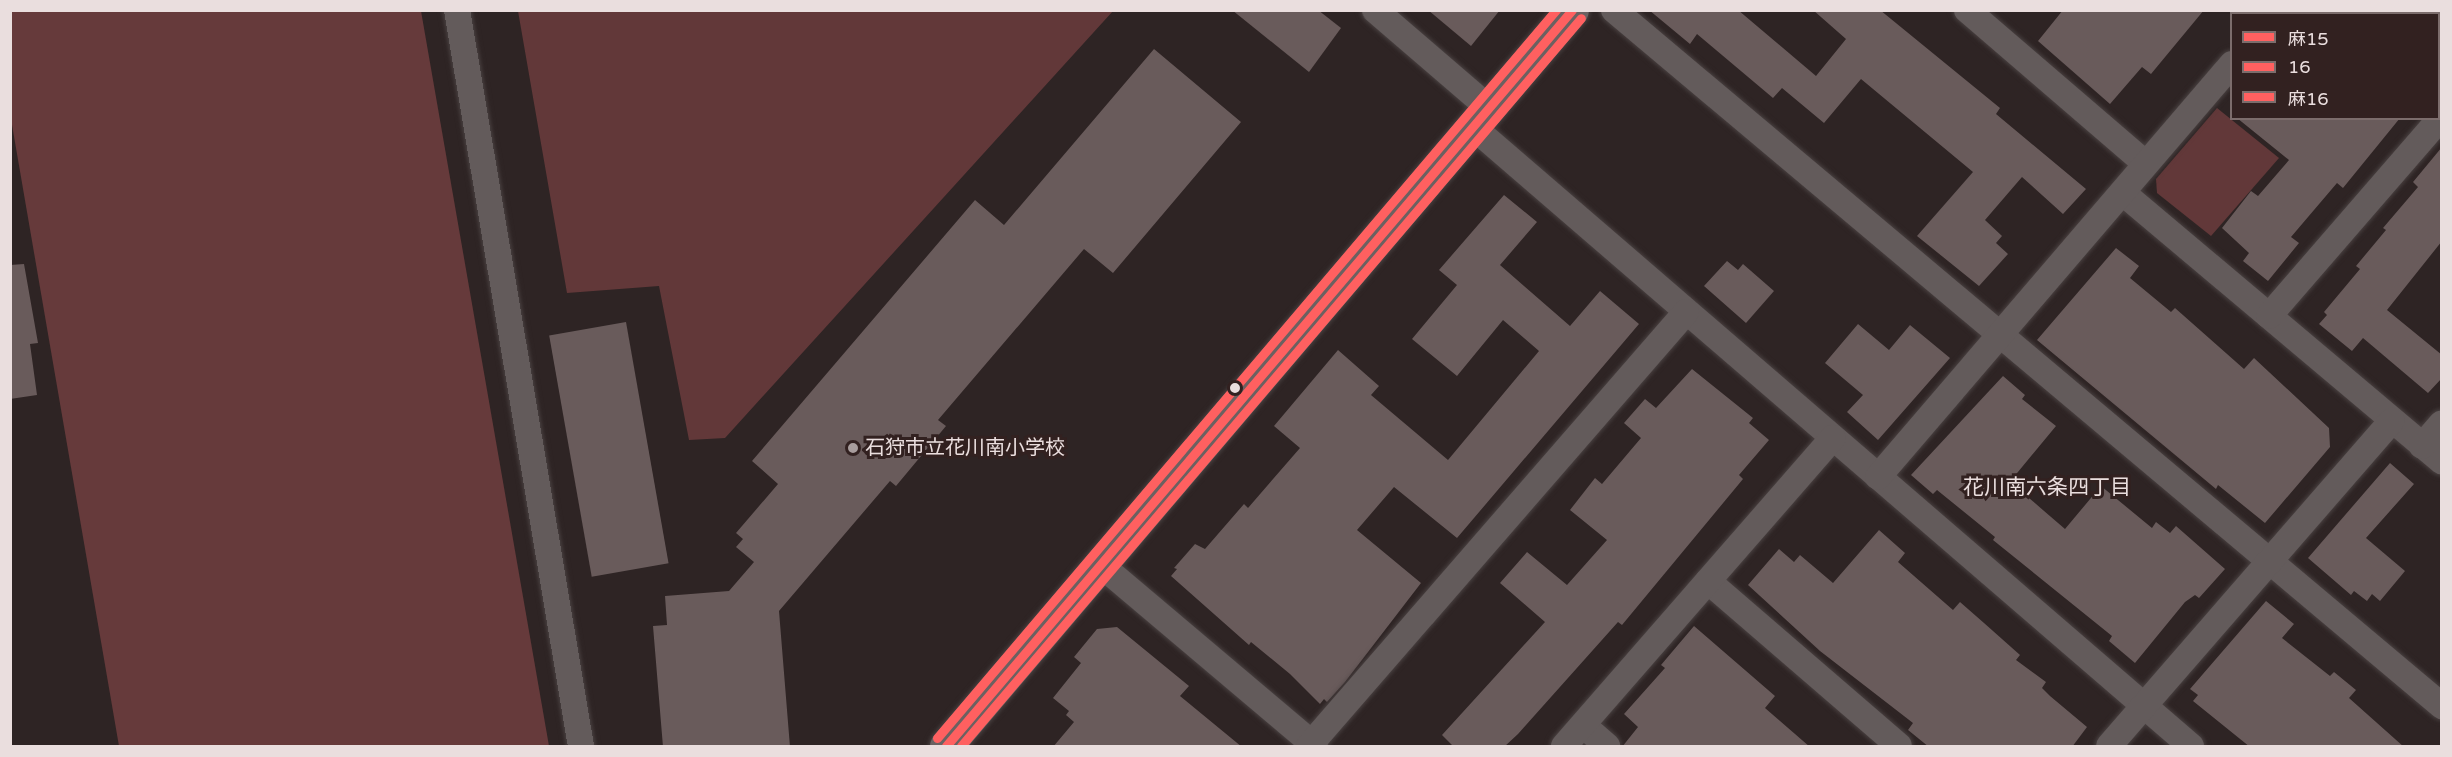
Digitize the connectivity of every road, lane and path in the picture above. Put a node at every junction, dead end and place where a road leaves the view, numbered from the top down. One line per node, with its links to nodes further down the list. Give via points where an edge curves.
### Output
1 (457, 10): 26 (street)
2 (1375, 10): 7 (street)
3 (1572, 10): 7 (street)
4 (1614, 10): 13 (street)
5 (1978, 14): 9 (street)
6 (2230, 66): 9 (street)
7 (1481, 118): 11 (street); 20 (street)
8 (2439, 120): 12 (street)
9 (2146, 164): 10 (street)
10 (2122, 192): 12 (street); 13 (street)
11 (1686, 312): 16 (street); 25 (street)
12 (2269, 316): 14 (street)
13 (2001, 336): 18 (street); 19 (street)
14 (2392, 421): 17 (street); 19 (street)
15 (2442, 423): 17 (street)
16 (1833, 438): 18 (street); 21 (street)
17 (2432, 454)
18 (1878, 477): 22 (street)
19 (2269, 561): 22 (street); 23 (street)
20 (1101, 565): 25 (street); 27 (street)
21 (1708, 581): 24 (street); 30 (street)
22 (2144, 706): 31 (street); 32 (street)
23 (2442, 706)
24 (1583, 725): 28 (street); 29 (street)
25 (1312, 746)
26 (581, 747)
27 (946, 747)
28 (1564, 747)
29 (1607, 747)
30 (1899, 747)
31 (2109, 747)
32 (2191, 747)

